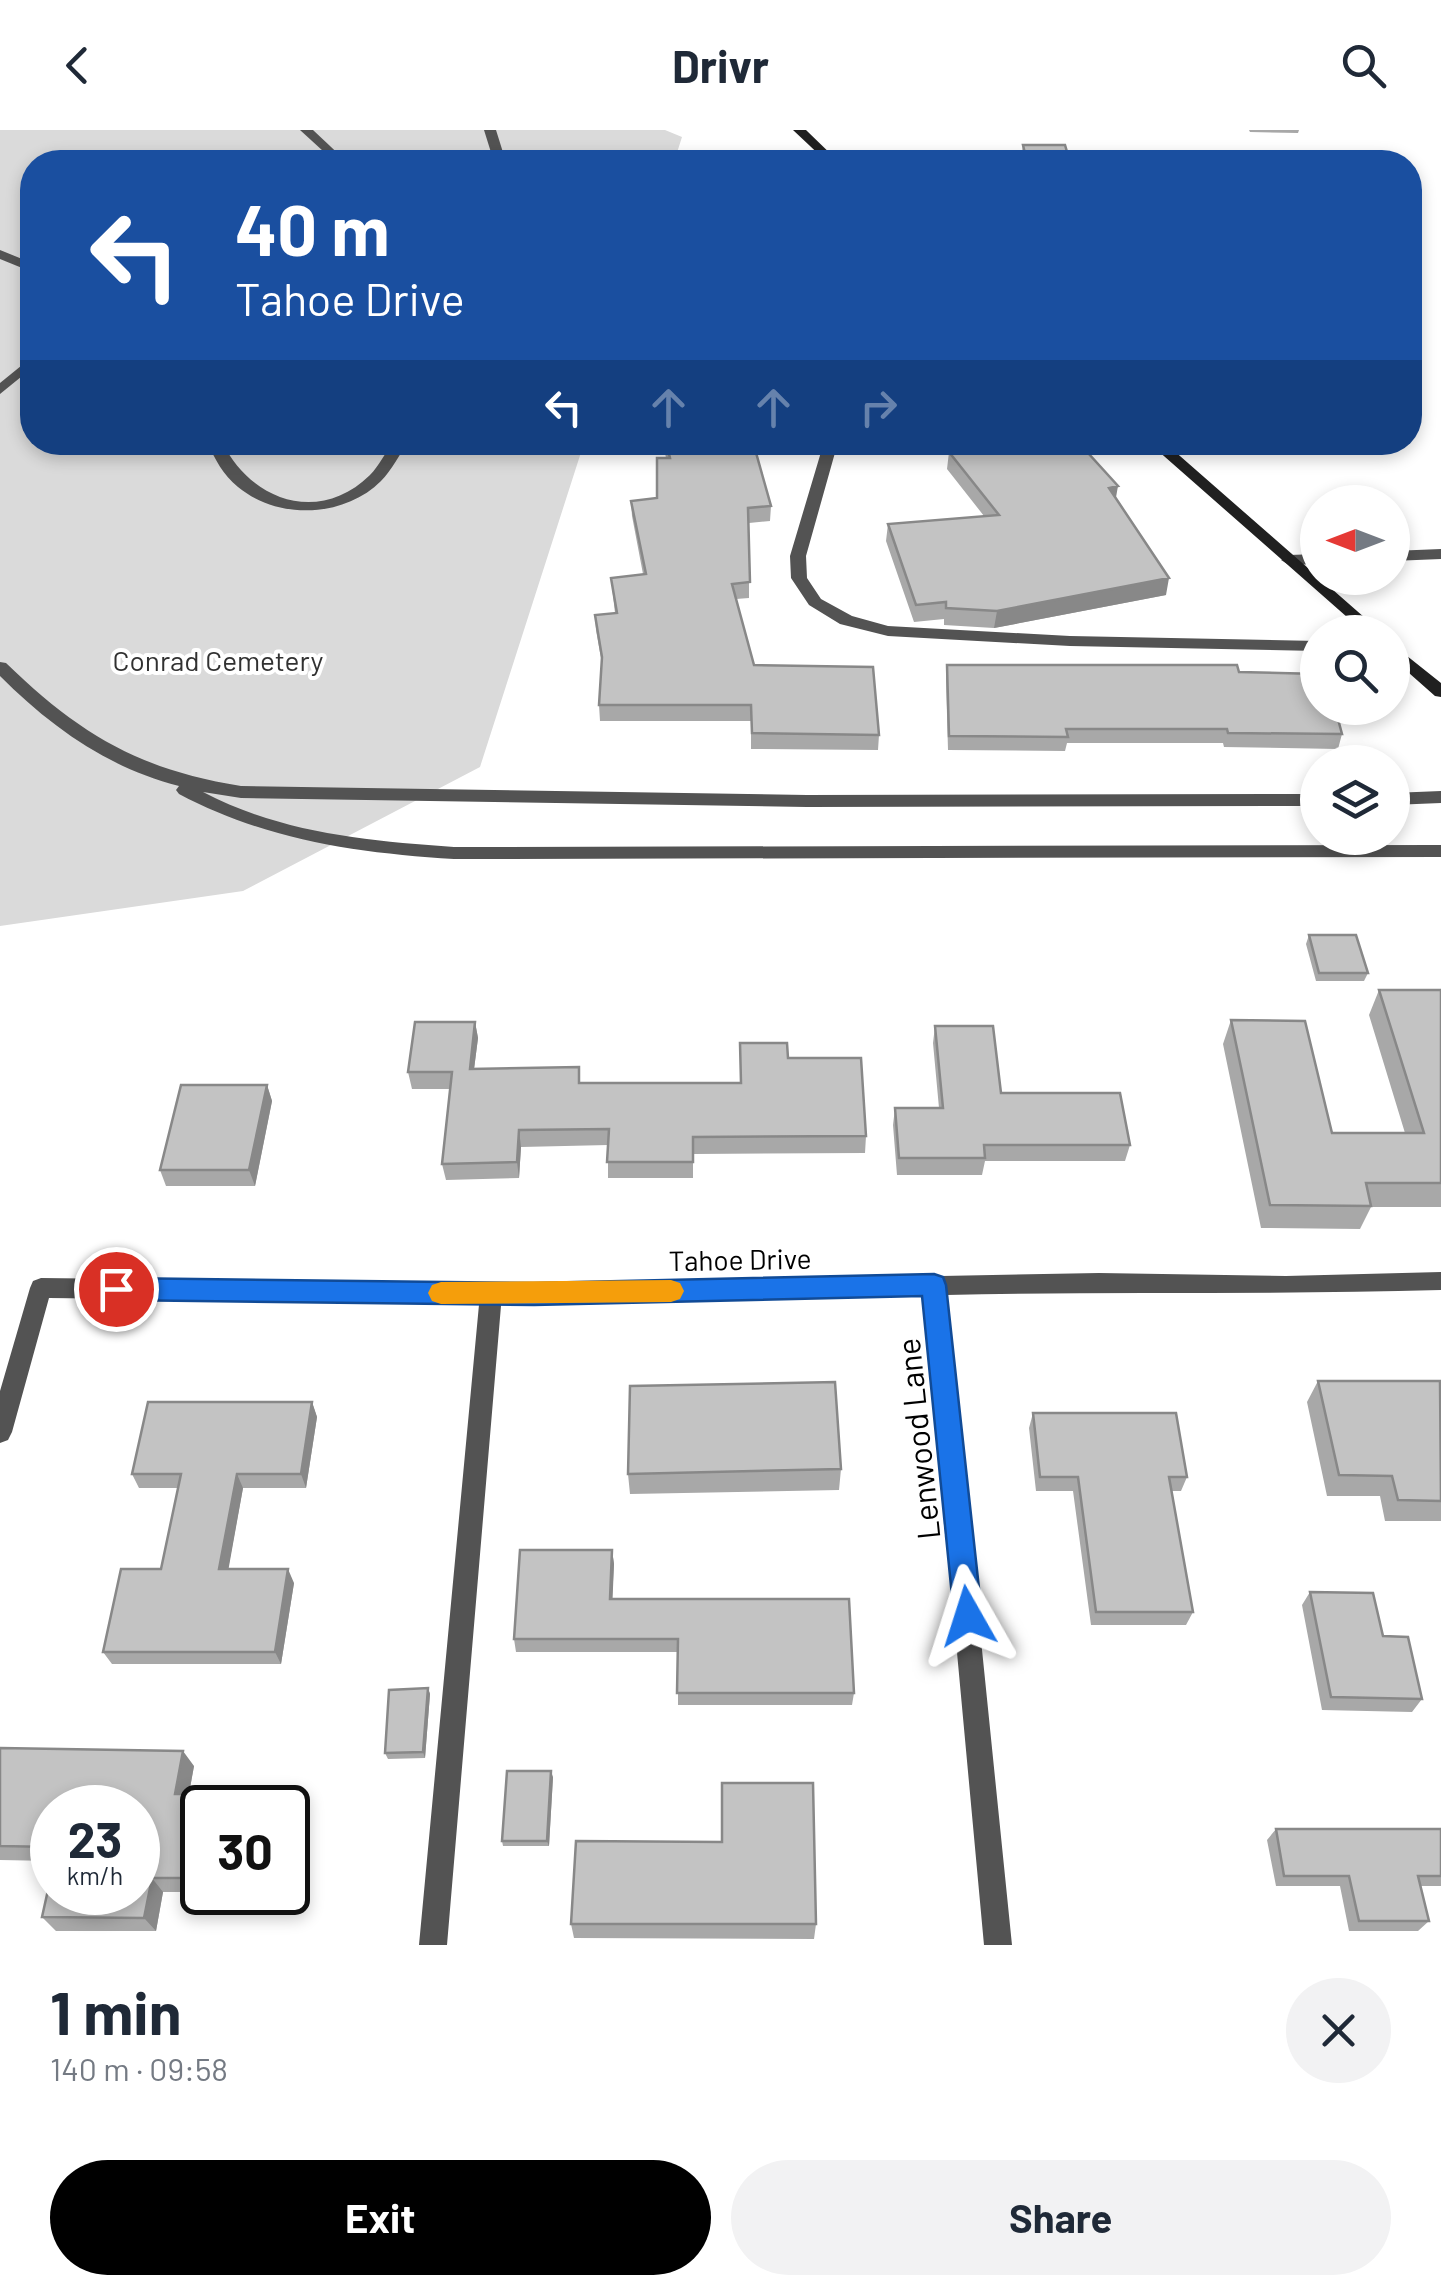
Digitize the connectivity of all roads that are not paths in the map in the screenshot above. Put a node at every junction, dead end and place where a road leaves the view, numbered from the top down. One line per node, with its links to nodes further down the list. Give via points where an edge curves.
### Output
1 (306, 130): 3 (street)
2 (799, 130): 4 (street)
3 (328, 150)
4 (820, 150)
5 (20, 372): 6 (street)
6 (0, 390)
7 (219, 455): 8 (street, via 231,476 264,497 305,507 356,492)
8 (391, 455)
9 (826, 455): 16 (street, via 798,556 799,578 815,602 846,620 888,631)
10 (1170, 455): 13 (street)
11 (1441, 554): 12 (street)
12 (1410, 555)
13 (1289, 560): 14 (street); 15 (street)
14 (1300, 560)
15 (1353, 615)
16 (1300, 646)
17 (1410, 665): 19 (street)
18 (0, 667): 20 (street, via 79,738)
19 (1441, 692)
20 (166, 778): 23 (street, via 242,792 334,796); 24 (street, via 217,808 284,832 362,847 454,853)
21 (1441, 798): 22 (street)
22 (1410, 799)
23 (1300, 800)
24 (1441, 851)
25 (1441, 1281): 26 (street, Tahoe Drive)
26 (934, 1285): 27 (street, Tahoe Drive); 30 (street, Lenwood Lane)
27 (491, 1294): 28 (street, Tahoe Drive, via 41,1288); 29 (street)
28 (0, 1432)
29 (432, 1945)
30 (998, 1945)

